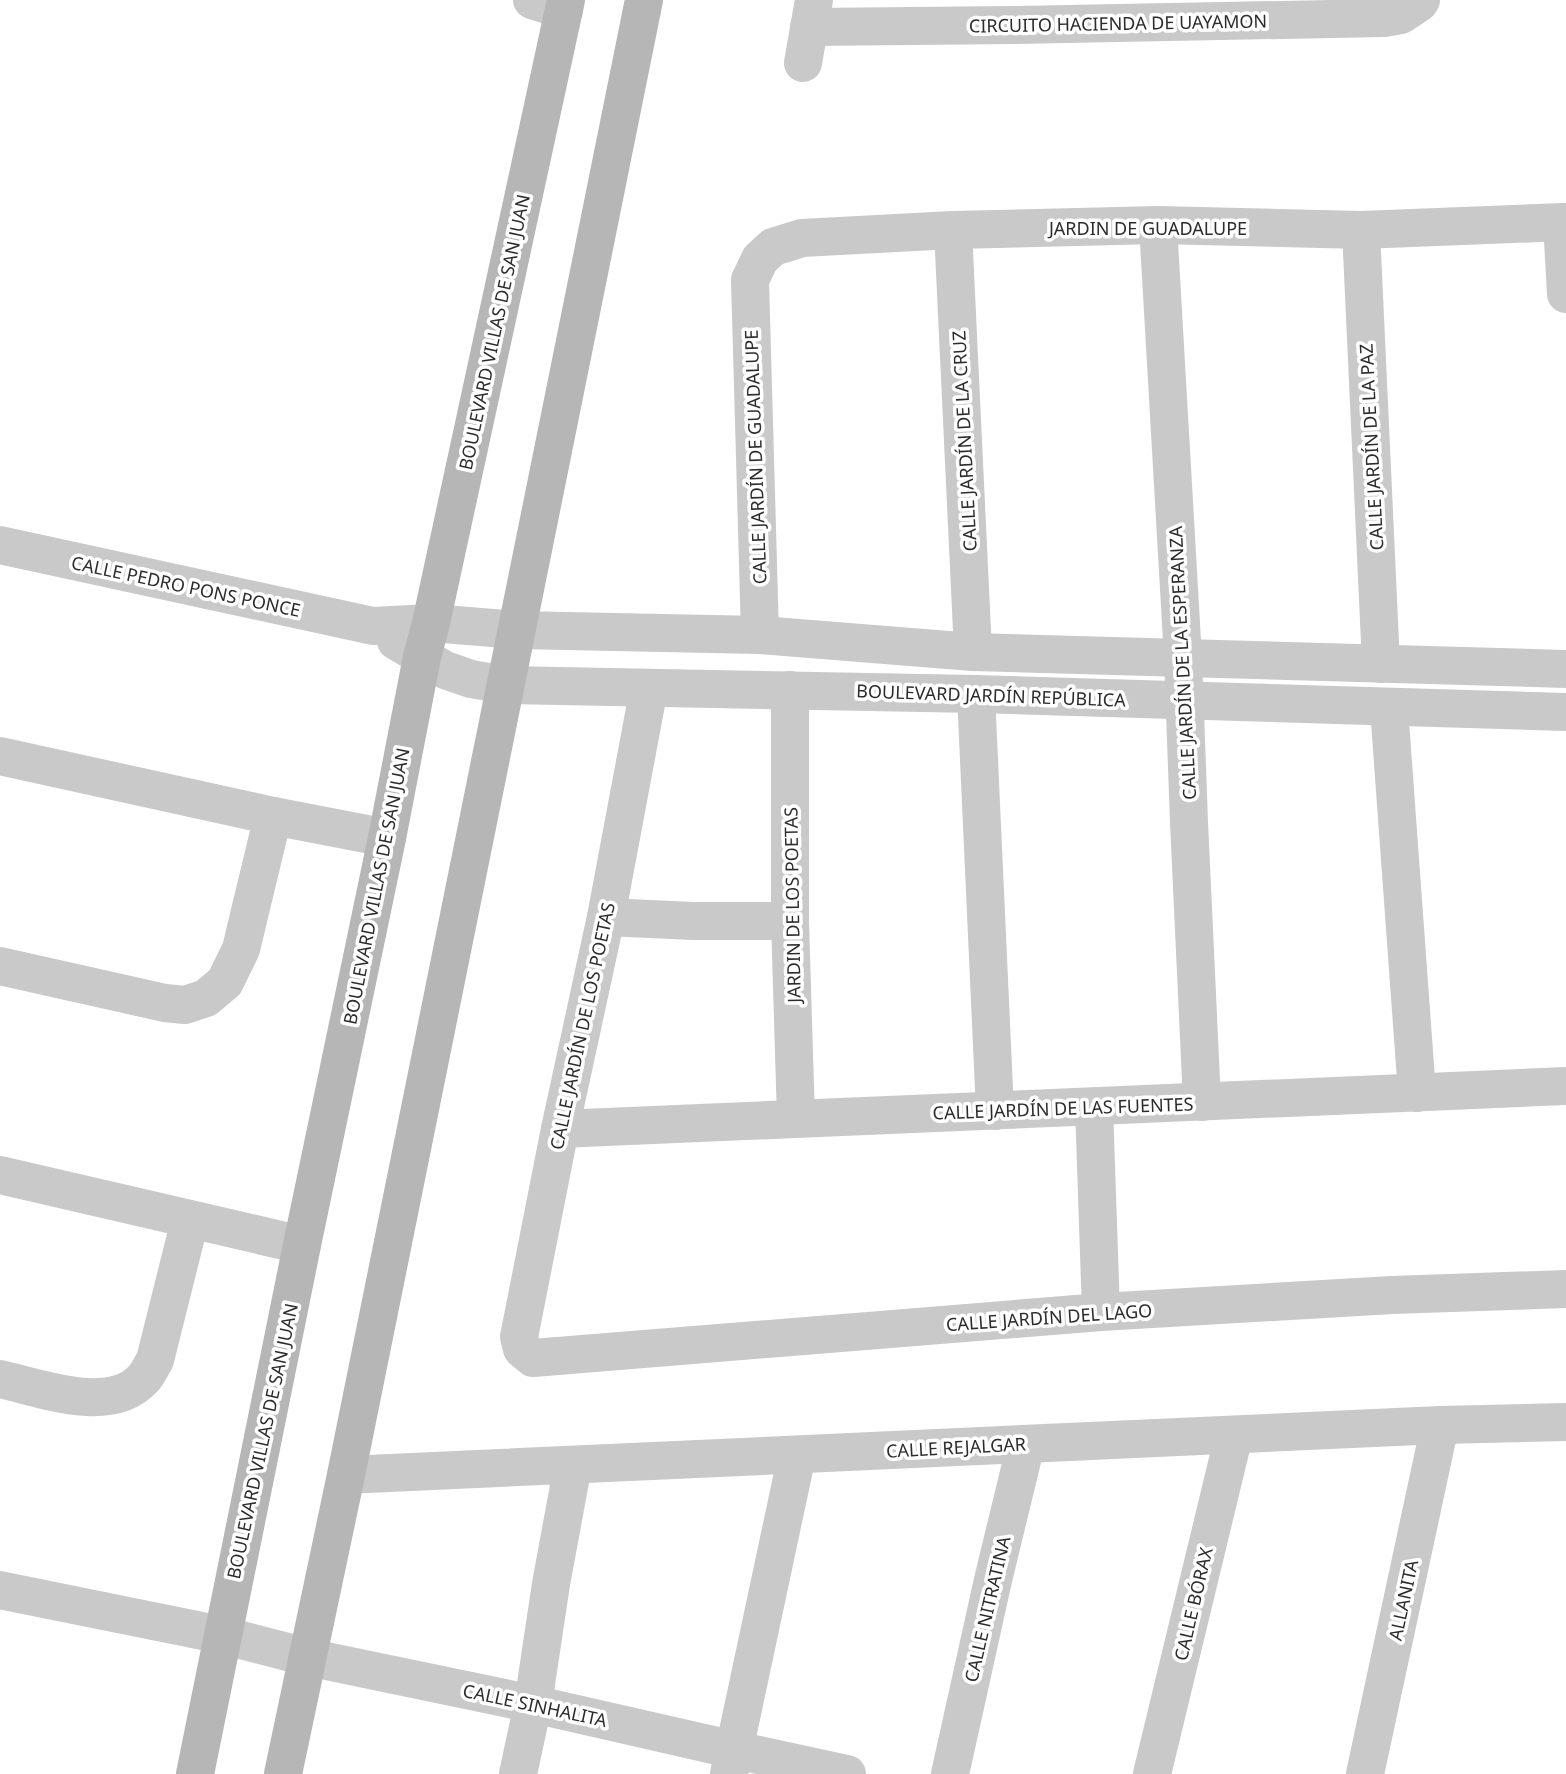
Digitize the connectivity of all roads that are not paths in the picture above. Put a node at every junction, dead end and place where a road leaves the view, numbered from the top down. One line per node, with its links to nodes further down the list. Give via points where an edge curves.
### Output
1 (644, 0): 13 (street)
2 (1421, 0): 4 (street, CIRCUITO HACIENDA DE UAYAMON, via 1401,15 1384,18)
3 (554, 3): 15 (street, BOULEVARD VILLAS DE SAN JUAN)
4 (1016, 13): 5 (street, CIRCUITO HACIENDA DE UAYAMON)
5 (809, 30)
6 (1564, 222): 9 (street, JARDIN DE GUADALUPE); 11 (street)
7 (1158, 225): 8 (street, JARDIN DE GUADALUPE); 9 (street, JARDIN DE GUADALUPE); 17 (street, CALLE JARDÍN DE LA ESPERANZA)
8 (953, 230): 10 (street, JARDIN DE GUADALUPE, via 802,238 773,247 760,259); 16 (street, CALLE JARDÍN DE LA CRUZ)
9 (1361, 230): 18 (street, CALLE JARDÍN DE LA PAZ)
10 (750, 280): 14 (street, CALLE JARDÍN DE GUADALUPE)
11 (1566, 294)
12 (0, 545): 15 (street, CALLE PEDRO PONS PONCE)
13 (517, 630): 14 (street); 15 (street); 20 (street)
14 (760, 635): 16 (street)
15 (426, 640): 20 (street, BOULEVARD JARDÍN REPÚBLICA, via 444,670); 29 (street, BOULEVARD VILLAS DE SAN JUAN)
16 (973, 652): 17 (street)
17 (1183, 658): 18 (street); 24 (street, CALLE JARDÍN DE LA ESPERANZA)
18 (1381, 664): 19 (street)
19 (1566, 669)
20 (506, 685): 21 (street, BOULEVARD JARDÍN REPÚBLICA); 53 (street)
21 (649, 688): 22 (street, BOULEVARD JARDÍN REPÚBLICA); 30 (street, CALLE JARDÍN DE LOS POETAS)
22 (790, 690): 23 (street, BOULEVARD JARDÍN REPÚBLICA); 31 (street, JARDIN DE LOS POETAS)
23 (976, 694): 24 (street, BOULEVARD JARDÍN REPÚBLICA); 37 (street)
24 (1185, 701): 25 (street, BOULEVARD JARDÍN REPÚBLICA); 35 (street, CALLE JARDÍN DE LA ESPERANZA)
25 (1389, 708): 26 (street, BOULEVARD JARDÍN REPÚBLICA); 34 (street)
26 (1566, 712)
27 (0, 756): 28 (street)
28 (273, 816): 29 (street); 32 (street, via 241,949 225,982 206,998 185,1005 165,1003)
29 (387, 838): 42 (street, BOULEVARD VILLAS DE SAN JUAN)
30 (606, 917): 31 (street); 39 (street, CALLE JARDÍN DE LOS POETAS)
31 (790, 921): 38 (street, JARDIN DE LOS POETAS)
32 (0, 966)
33 (1566, 1086): 34 (street, CALLE JARDÍN DE LAS FUENTES)
34 (1417, 1093): 35 (street, CALLE JARDÍN DE LAS FUENTES)
35 (1202, 1102): 36 (street, CALLE JARDÍN DE LAS FUENTES)
36 (1094, 1107): 37 (street, CALLE JARDÍN DE LAS FUENTES); 44 (street)
37 (995, 1111): 38 (street, CALLE JARDÍN DE LAS FUENTES)
38 (796, 1119): 39 (street, CALLE JARDÍN DE LAS FUENTES)
39 (560, 1129): 45 (street, CALLE JARDÍN DE LOS POETAS, via 519,1337 522,1349)
40 (0, 1175): 41 (street)
41 (190, 1220): 42 (street); 46 (street, via 155,1360 144,1379 128,1391 106,1398 80,1397)
42 (302, 1245): 55 (street, BOULEVARD VILLAS DE SAN JUAN)
43 (1566, 1289): 44 (street, CALLE JARDÍN DEL LAGO)
44 (1101, 1312): 45 (street, CALLE JARDÍN DEL LAGO)
45 (533, 1358)
46 (0, 1379)
47 (1566, 1422): 48 (street, CALLE REJALGAR)
48 (1440, 1425): 49 (street, CALLE REJALGAR); 65 (street, ALLANITA)
49 (1234, 1435): 50 (street, CALLE REJALGAR); 64 (street, CALLE BÓRAX)
50 (1026, 1444): 51 (street, CALLE REJALGAR); 63 (street, CALLE NITRATINA)
51 (797, 1455): 52 (street, CALLE REJALGAR); 58 (street)
52 (573, 1465): 53 (street, CALLE REJALGAR); 57 (street)
53 (346, 1475): 56 (street)
54 (0, 1590): 55 (street, CALLE SINHALITA)
55 (222, 1635): 56 (street, CALLE SINHALITA); 59 (street, BOULEVARD VILLAS DE SAN JUAN)
56 (306, 1657): 57 (street, CALLE SINHALITA); 60 (street)
57 (533, 1704): 58 (street, CALLE SINHALITA); 61 (street)
58 (732, 1762): 62 (street, CALLE SINHALITA)
59 (195, 1774)
60 (283, 1774)
61 (518, 1774)
62 (847, 1774)
63 (950, 1774)
64 (1153, 1774)
65 (1365, 1774)

